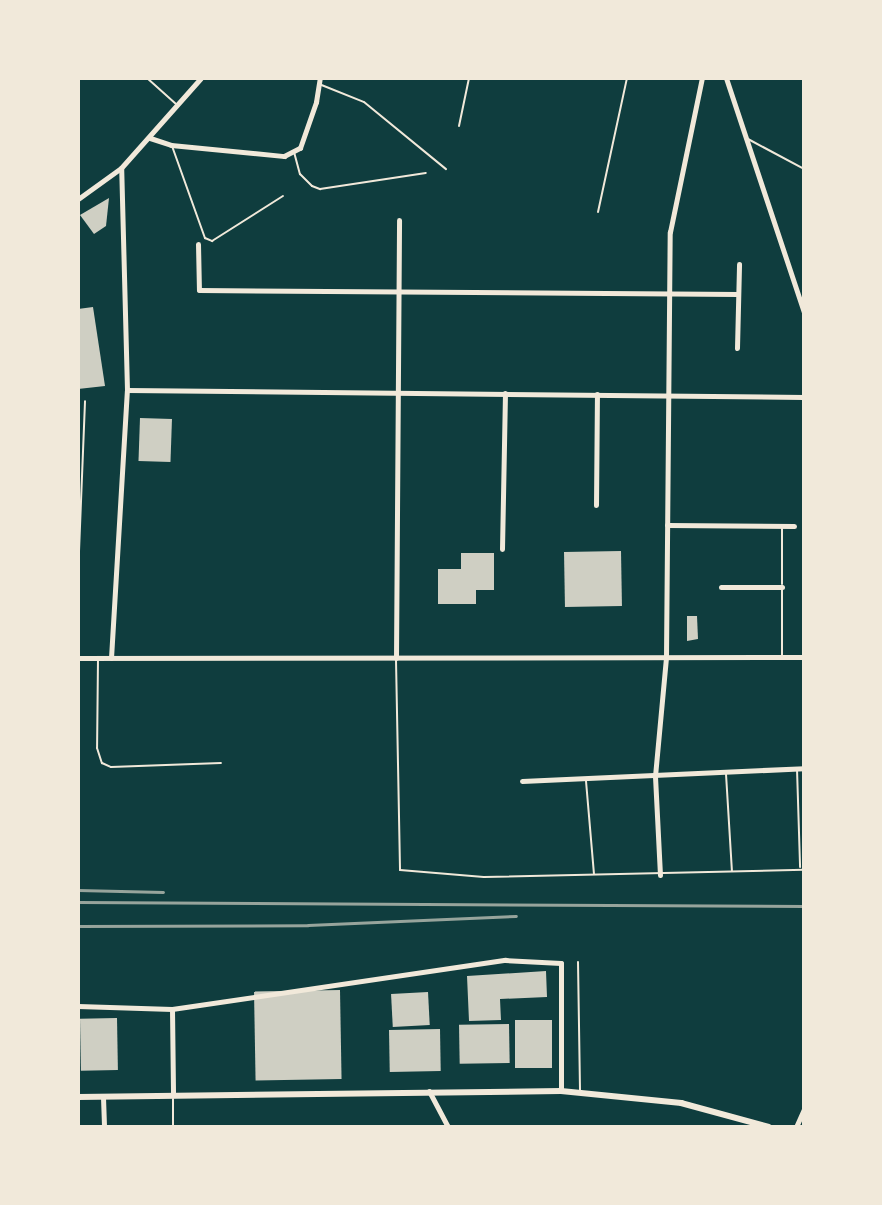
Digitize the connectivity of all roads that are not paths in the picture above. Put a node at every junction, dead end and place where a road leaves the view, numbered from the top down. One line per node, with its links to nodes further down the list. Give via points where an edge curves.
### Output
1 (147, 78): 8 (lane)
2 (201, 78): 8 (street)
3 (469, 78): 9 (lane)
4 (627, 78): 20 (lane)
5 (702, 78): 25 (street, via 670,232)
6 (726, 78): 11 (street)
7 (319, 81): 13 (street, via 300,148); 15 (lane, via 364,102)
8 (177, 104): 10 (street)
9 (459, 126)
10 (150, 138): 12 (street); 14 (street)
11 (746, 138): 16 (lane); 27 (street)
12 (171, 145): 13 (street, via 284,156); 18 (lane, via 205,238 212,241)
13 (294, 151): 17 (lane, via 300,174 320,189)
14 (121, 168): 19 (street); 29 (street)
15 (446, 169)
16 (804, 169)
17 (426, 173)
18 (283, 196)
19 (78, 199)
20 (598, 212)
21 (399, 220): 24 (street)
22 (198, 244): 24 (street, via 199,290)
23 (739, 264): 26 (street)
24 (400, 292): 25 (street); 30 (street)
25 (668, 294): 26 (street); 33 (street)
26 (738, 294): 28 (street)
27 (804, 313)
28 (737, 348)
29 (127, 390): 30 (street); 51 (street)
30 (400, 392): 31 (street); 52 (street)
31 (505, 393): 32 (street); 42 (street)
32 (597, 394): 33 (street); 37 (street)
33 (668, 394): 34 (street); 38 (street)
34 (804, 397)
35 (85, 401): 36 (lane)
36 (80, 460): 41 (lane)
37 (596, 505)
38 (667, 525): 39 (street); 46 (street)
39 (782, 526): 40 (street); 45 (lane)
40 (794, 526)
41 (79, 541): 43 (lane)
42 (502, 549)
43 (78, 576)
44 (721, 587): 45 (street)
45 (782, 587): 47 (lane)
46 (666, 657): 47 (street); 52 (street); 56 (street)
47 (782, 657): 48 (street)
48 (804, 657)
49 (78, 658): 50 (street)
50 (98, 658): 51 (street); 53 (lane, via 97,748 102,763)
51 (111, 658): 52 (street)
52 (396, 658): 61 (lane, via 400,870 484,877)
53 (221, 763)
54 (801, 768): 55 (street); 59 (lane)
55 (726, 772): 56 (street); 60 (lane)
56 (655, 776): 57 (street); 62 (street)
57 (586, 779): 58 (street); 61 (lane)
58 (522, 781)
59 (802, 869): 60 (lane)
60 (732, 872): 62 (lane)
61 (594, 875): 62 (lane)
62 (660, 875)
63 (578, 962): 68 (lane)
64 (78, 1006): 65 (street)
65 (172, 1009): 67 (street, via 505,960 561,963); 69 (street)
66 (429, 1091): 67 (street); 69 (street); 75 (street)
67 (561, 1091): 68 (street)
68 (580, 1093): 76 (street, via 681,1103)
69 (173, 1094): 71 (street); 74 (lane)
70 (78, 1097): 71 (street)
71 (103, 1097): 73 (street)
72 (804, 1109): 77 (street)
73 (104, 1127)
74 (173, 1127)
75 (447, 1127)
76 (769, 1127)
77 (796, 1127)

